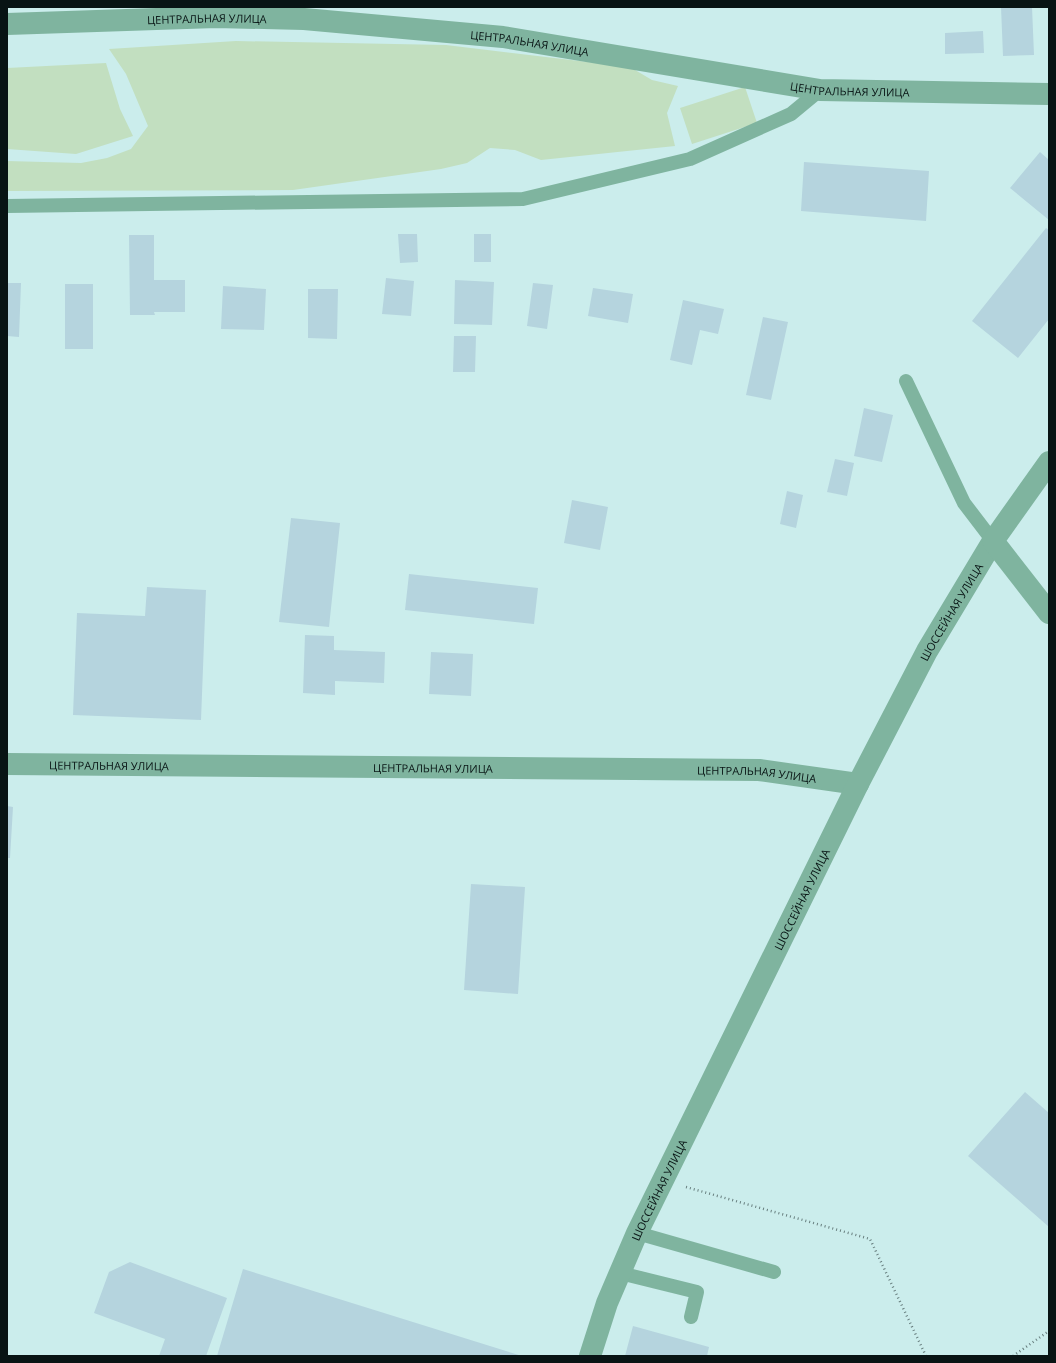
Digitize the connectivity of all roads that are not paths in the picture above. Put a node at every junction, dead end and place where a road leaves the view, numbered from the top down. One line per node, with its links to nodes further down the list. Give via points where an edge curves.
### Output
1 (7, 24): 2 (street, ЦЕНТРАЛЬНАЯ УЛИЦА, via 216,17 304,19 503,37)
2 (820, 90): 3 (street, ЦЕНТРАЛЬНАЯ УЛИЦА); 4 (lane, via 791,114 690,159 524,199)
3 (1049, 94)
4 (7, 206)
5 (906, 381): 7 (lane, via 964,503)
6 (1049, 462): 7 (street, ШОССЕЙНАЯ УЛИЦА)
7 (993, 541): 8 (street); 10 (street, ШОССЕЙНАЯ УЛИЦА, via 927,651)
8 (1049, 613)
9 (7, 764): 10 (street, ЦЕНТРАЛЬНАЯ УЛИЦА, via 759,770)
10 (858, 784): 11 (street, ШОССЕЙНАЯ УЛИЦА)
11 (637, 1234): 12 (lane); 13 (street, ШОССЕЙНАЯ УЛИЦА)
12 (774, 1272)
13 (620, 1273): 14 (lane, via 697,1292); 15 (street, ШОССЕЙНАЯ УЛИЦА, via 607,1303)
14 (691, 1317)
15 (590, 1356)

